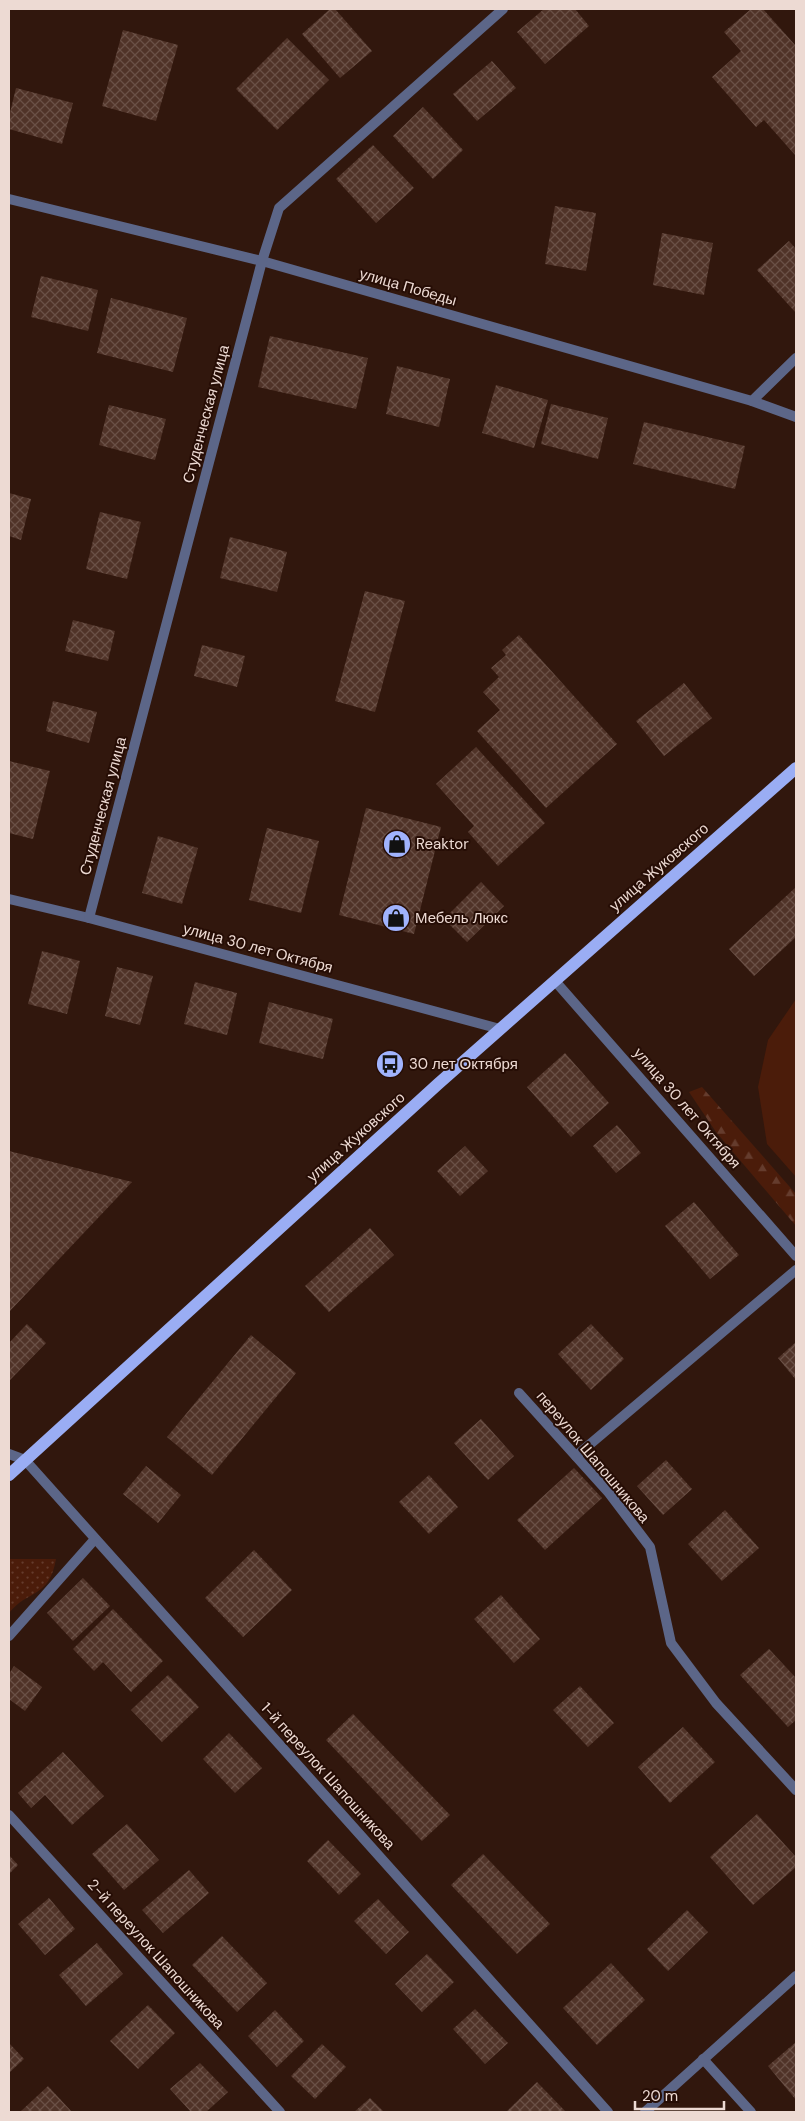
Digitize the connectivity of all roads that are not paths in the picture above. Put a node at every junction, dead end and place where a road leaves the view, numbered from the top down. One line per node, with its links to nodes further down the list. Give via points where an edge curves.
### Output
1 (503, 9): 3 (street, Студенческая улица, via 279,208)
2 (9, 199): 3 (street, улица Победы)
3 (262, 261): 5 (street, улица Победы); 9 (street, Студенческая улица)
4 (796, 358): 5 (street)
5 (752, 401): 6 (street, улица Победы)
6 (796, 417)
7 (796, 768): 10 (main road, улица Жуковского)
8 (9, 899): 9 (street, улица 30 лет Октября)
9 (89, 918): 11 (street, улица 30 лет Октября)
10 (554, 980): 11 (main road, улица Жуковского); 12 (street, улица 30 лет Октября)
11 (500, 1029): 17 (main road, улица Жуковского)
12 (796, 1256)
13 (796, 1270): 16 (street)
14 (519, 1393): 16 (street, переулок Шапошникова)
15 (9, 1454): 17 (street)
16 (576, 1456): 21 (street, переулок Шапошникова, via 650,1547 671,1643 716,1703)
17 (25, 1460): 18 (main road, улица Жуковского); 19 (street, 1-й переулок Шапошникова)
18 (9, 1475)
19 (96, 1539): 20 (street); 26 (street, 1-й переулок Шапошникова)
20 (9, 1636)
21 (796, 1790)
22 (9, 1815): 25 (street, 2-й переулок Шапошникова)
23 (796, 1976): 24 (street)
24 (703, 2059): 27 (street); 28 (street)
25 (280, 2112)
26 (608, 2112)
27 (645, 2112)
28 (751, 2112)

